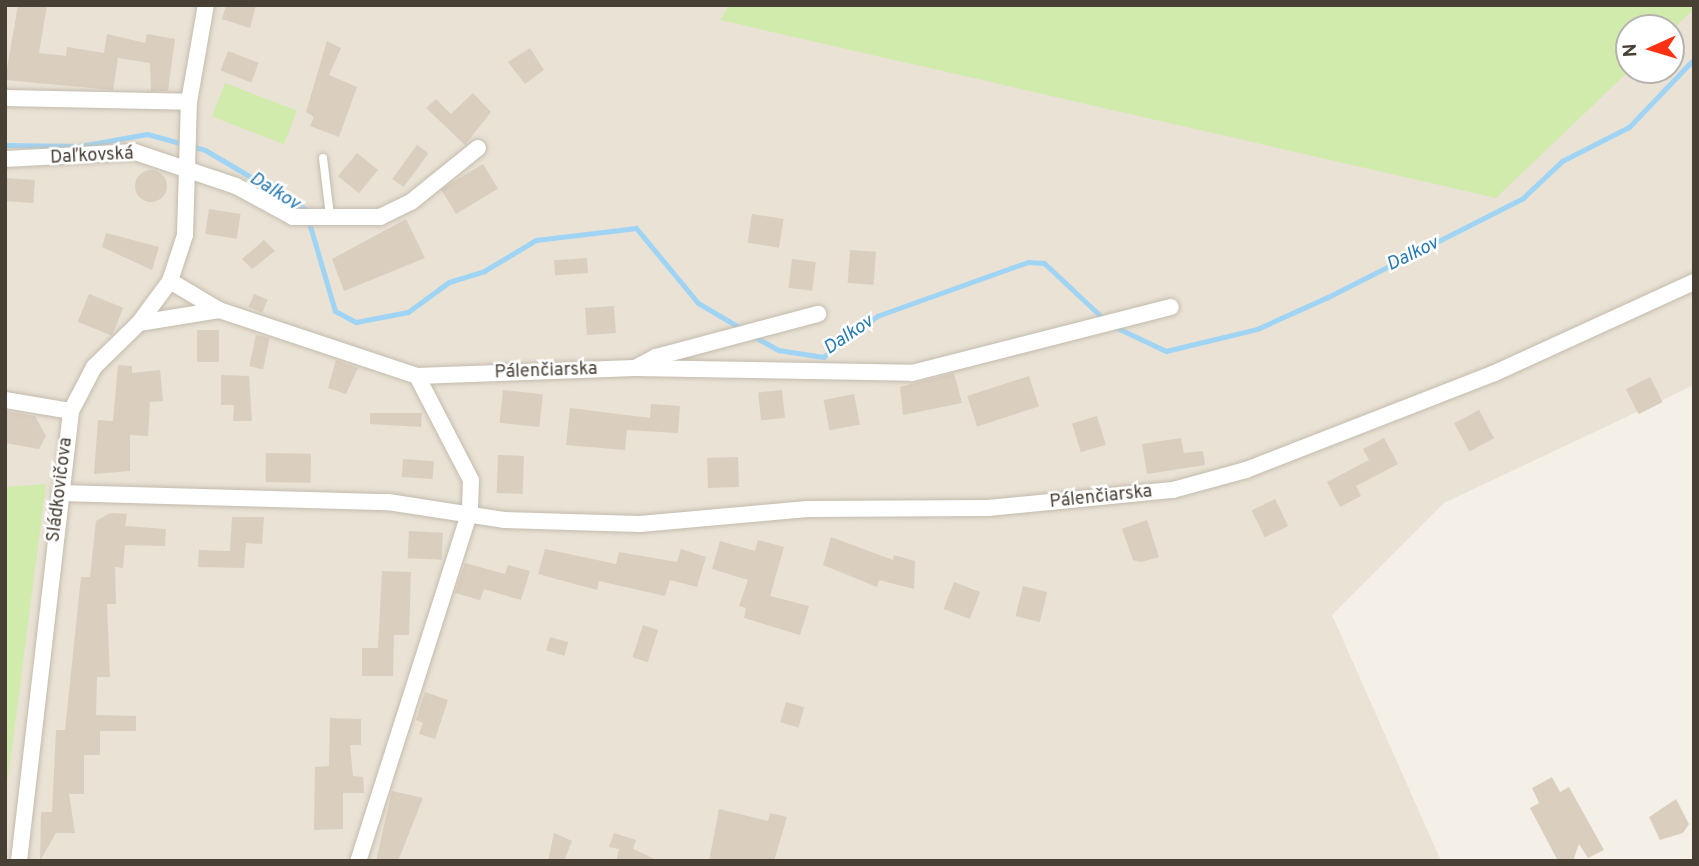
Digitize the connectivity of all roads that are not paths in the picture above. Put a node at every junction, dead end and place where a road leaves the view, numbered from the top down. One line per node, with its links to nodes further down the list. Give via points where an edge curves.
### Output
1 (206, 5): 3 (street)
2 (5, 98): 3 (street)
3 (189, 102): 7 (street, Sládkovičova)
4 (478, 148): 8 (street, Daľkovská, via 411,202 380,217)
5 (323, 158): 8 (lane)
6 (5, 159): 7 (street, Daľkovská, via 135,152)
7 (185, 160): 8 (street, Daľkovská, via 297,216); 9 (street, Sládkovičova, via 185,235)
8 (324, 216)
9 (170, 281): 12 (street, Pálenčiarska); 14 (street, Sládkovičova)
10 (1694, 282): 20 (street, Pálenčiarska, via 1495,373 1246,470 1173,490 988,508 807,509 640,524 504,520)
11 (1171, 307): 15 (street, Pálenčiarska, via 912,373)
12 (219, 310): 14 (street, Pálenčiarska); 16 (street, Pálenčiarska)
13 (818, 314): 15 (street, via 656,357)
14 (139, 323): 18 (street, Sládkovičova, via 94,367)
15 (635, 368): 16 (street, Pálenčiarska)
16 (417, 376): 20 (street, via 471,480)
17 (5, 400): 18 (street)
18 (71, 411): 19 (street, Sládkovičova)
19 (60, 493): 20 (street, Pálenčiarska, via 299,498); 21 (street, Sládkovičova)
20 (470, 511): 22 (street)
21 (19, 861)
22 (358, 861)

